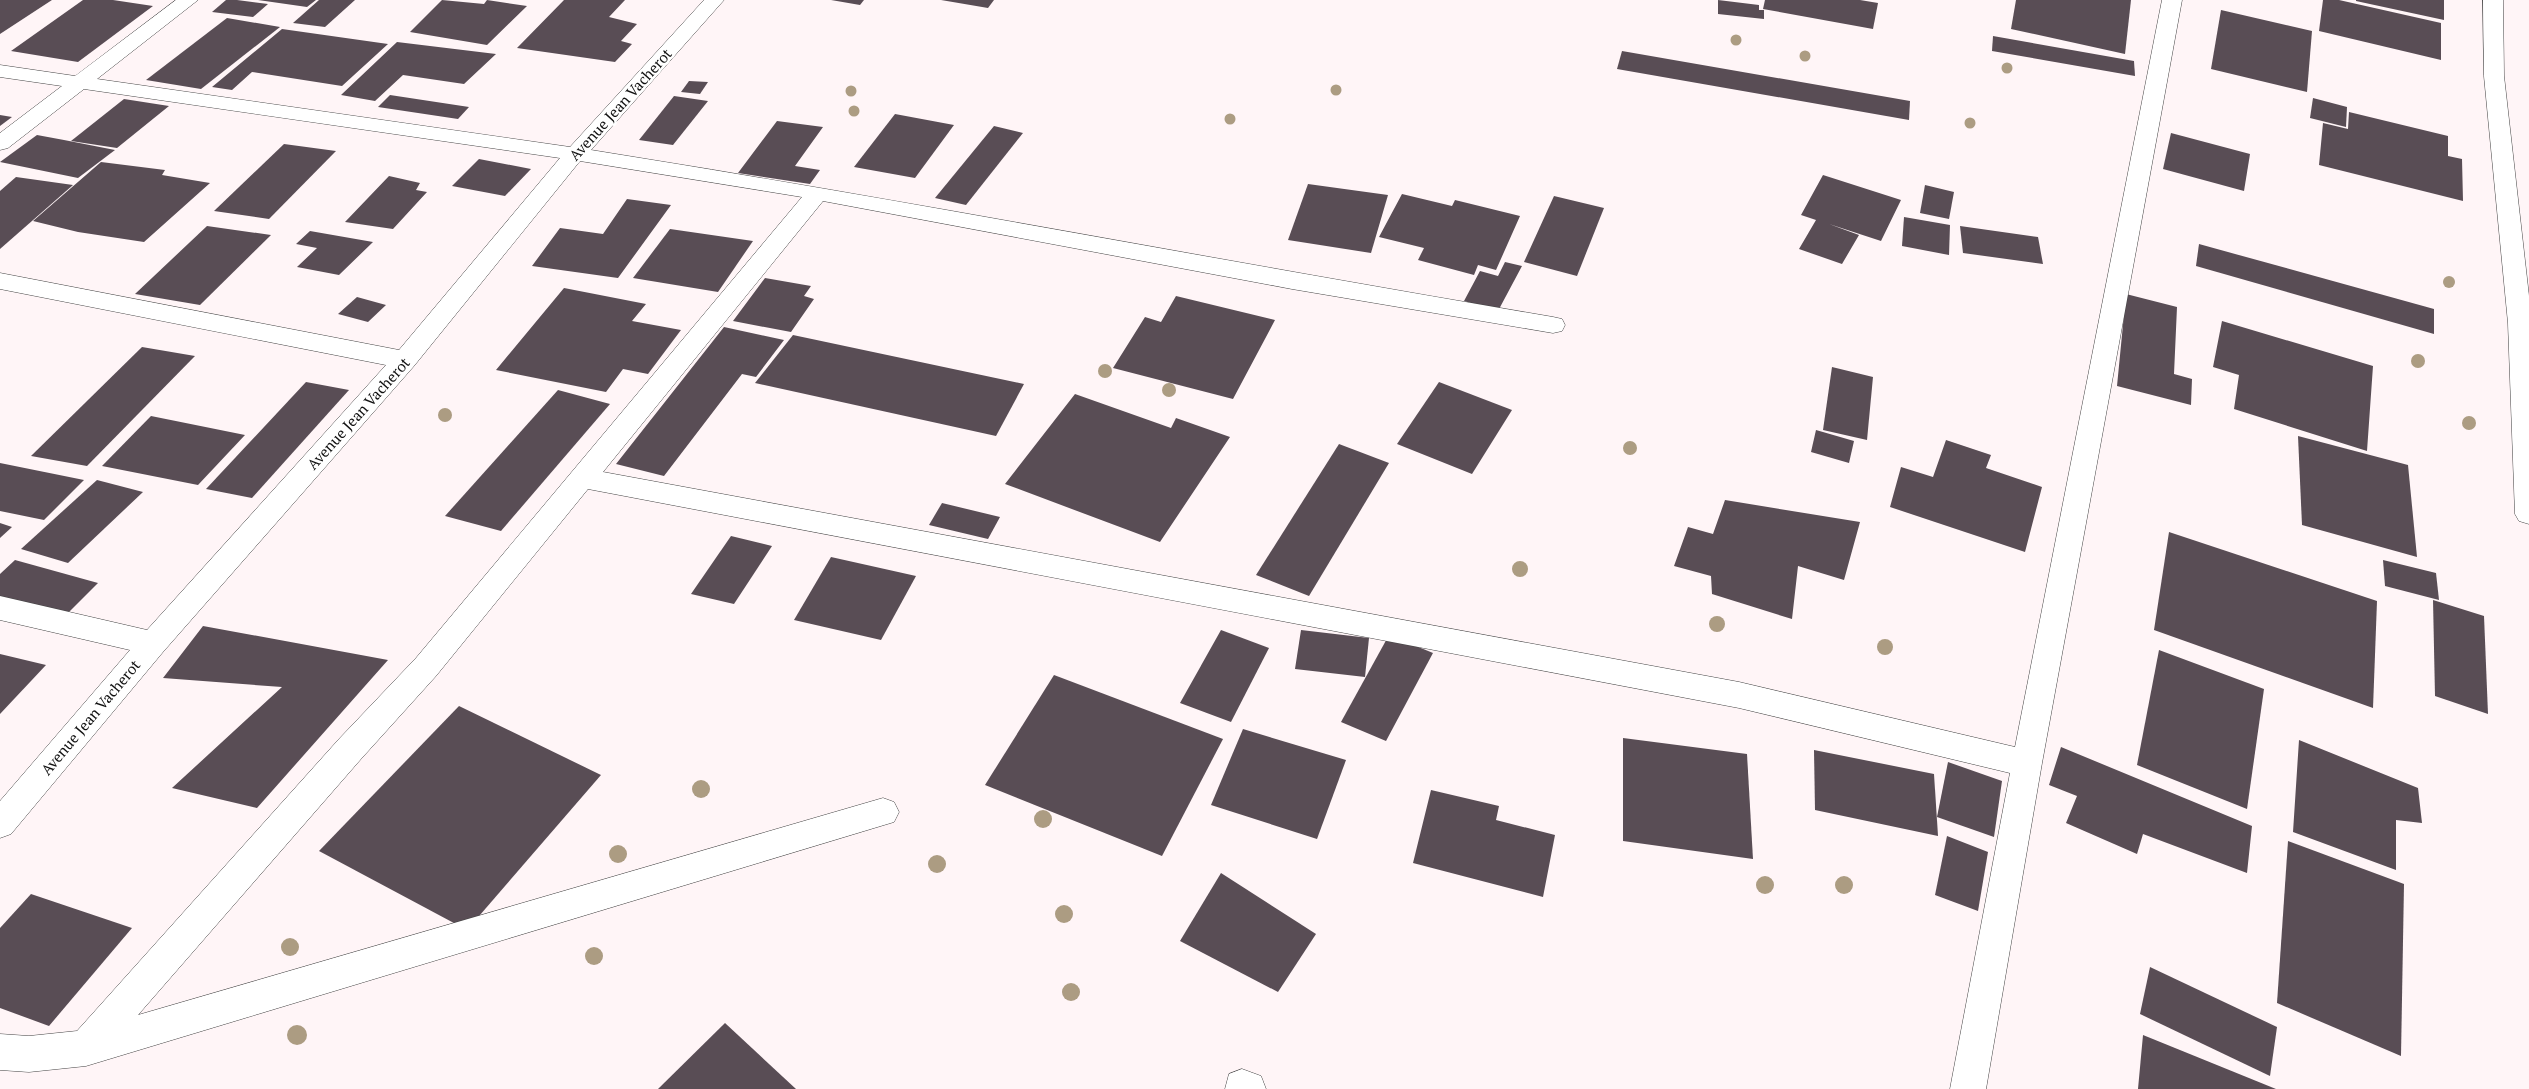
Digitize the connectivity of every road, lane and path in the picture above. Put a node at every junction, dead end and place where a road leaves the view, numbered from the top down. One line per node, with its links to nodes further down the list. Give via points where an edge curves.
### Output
1 (188, 0): 6 (street)
2 (714, 0): 8 (street, Avenue Jean Vacherot)
3 (2172, 0): 18 (street)
4 (2493, 0): 11 (street, via 2494,76)
5 (0, 71): 6 (street)
6 (76, 84): 7 (street); 8 (street)
7 (0, 143)
8 (575, 154): 9 (street); 13 (street, Avenue Jean Vacherot)
9 (818, 193): 12 (street, via 1292,281); 14 (street)
10 (0, 281): 13 (street)
11 (2525, 324): 15 (street)
12 (1553, 325)
13 (405, 360): 17 (street, Avenue Jean Vacherot)
14 (582, 478): 18 (street, via 1739,696); 21 (street, via 426,667)
15 (2529, 514)
16 (0, 608): 17 (street)
17 (153, 643): 20 (street, Avenue Jean Vacherot)
18 (2026, 763): 23 (street)
19 (883, 812): 21 (street)
20 (0, 824)
21 (86, 1048): 22 (street, via 29,1054)
22 (0, 1052)
23 (1968, 1089)

